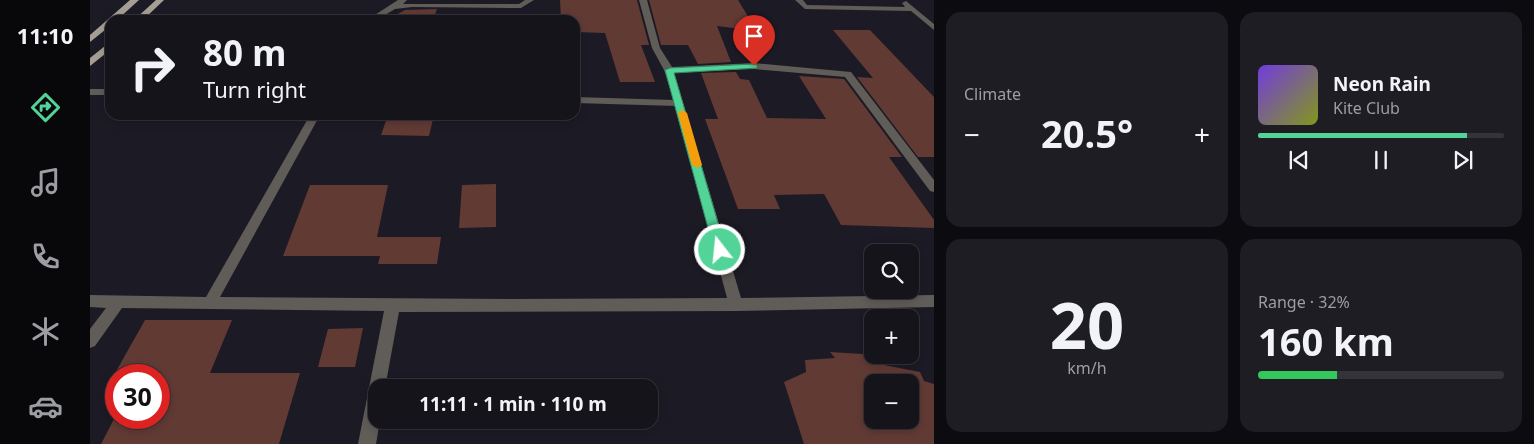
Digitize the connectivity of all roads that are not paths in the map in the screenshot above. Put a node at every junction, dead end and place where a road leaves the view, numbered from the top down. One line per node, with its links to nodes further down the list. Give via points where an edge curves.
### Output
1 (135, 0): 10 (main road)
2 (160, 0): 11 (main road)
3 (403, 0): 8 (street)
4 (530, 0): 8 (street, via 521,6 412,4)
5 (642, 0): 18 (street, via 656,48)
6 (799, 0): 9 (street, via 805,7)
7 (903, 0): 9 (street)
8 (393, 7): 12 (street)
9 (912, 8): 14 (street)
10 (118, 15)
11 (144, 15)
12 (379, 15)
13 (105, 26): 15 (main road)
14 (934, 28)
15 (90, 39)
16 (105, 50): 17 (main road)
17 (90, 64)
18 (670, 70): 22 (street); 24 (street, via 754,66 848,74)
19 (90, 92): 20 (street)
20 (105, 92)
21 (580, 100): 22 (street)
22 (680, 103): 30 (street)
23 (312, 120): 28 (street)
24 (934, 188)
25 (934, 300): 30 (street)
26 (90, 301): 27 (street)
27 (118, 302): 28 (street); 31 (street)
28 (209, 304): 29 (street)
29 (393, 304): 30 (street); 32 (street)
30 (736, 305)
31 (90, 341)
32 (379, 379)
33 (370, 429): 34 (street)
34 (367, 444)

